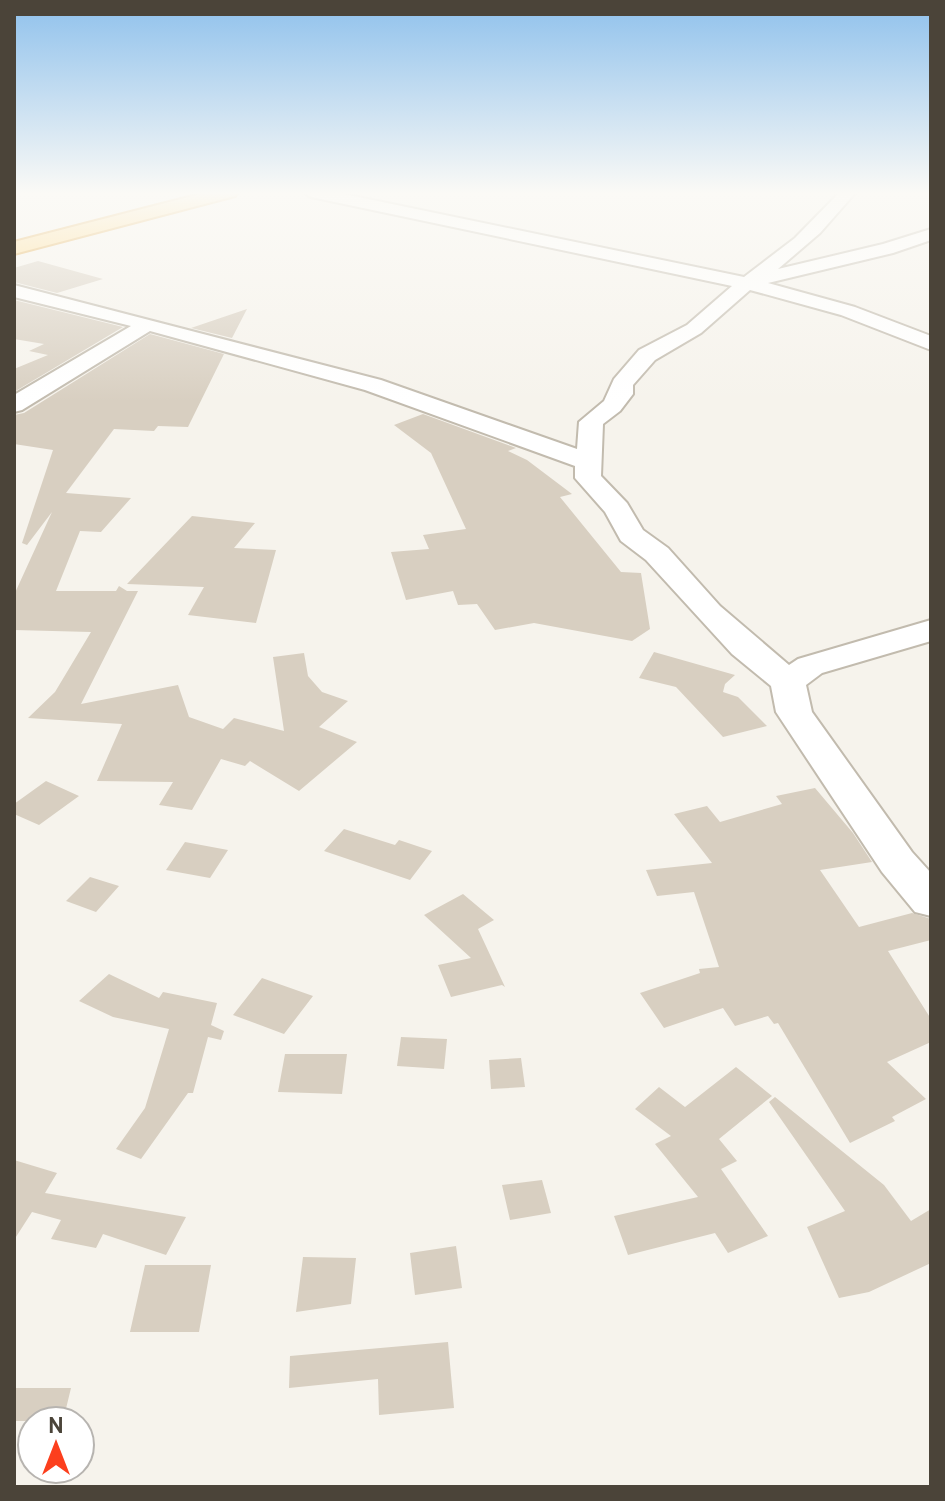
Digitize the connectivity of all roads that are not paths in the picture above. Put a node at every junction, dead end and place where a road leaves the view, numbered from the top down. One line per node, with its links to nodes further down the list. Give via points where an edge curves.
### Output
1 (649, 262): 4 (street)
2 (775, 262): 4 (street)
3 (824, 262): 4 (street)
4 (747, 283): 7 (street, via 848,311); 9 (street, via 694,329 638,364 612,406 591,422)
5 (14, 291): 6 (street)
6 (141, 322): 8 (street, via 137,333); 9 (street, via 373,385)
7 (931, 344)
8 (14, 405)
9 (589, 462): 11 (street, via 588,478 617,509 631,535 657,554 744,647)
10 (931, 630): 11 (street, via 810,666)
11 (788, 682): 12 (street, via 794,712 897,862)
12 (931, 901)

